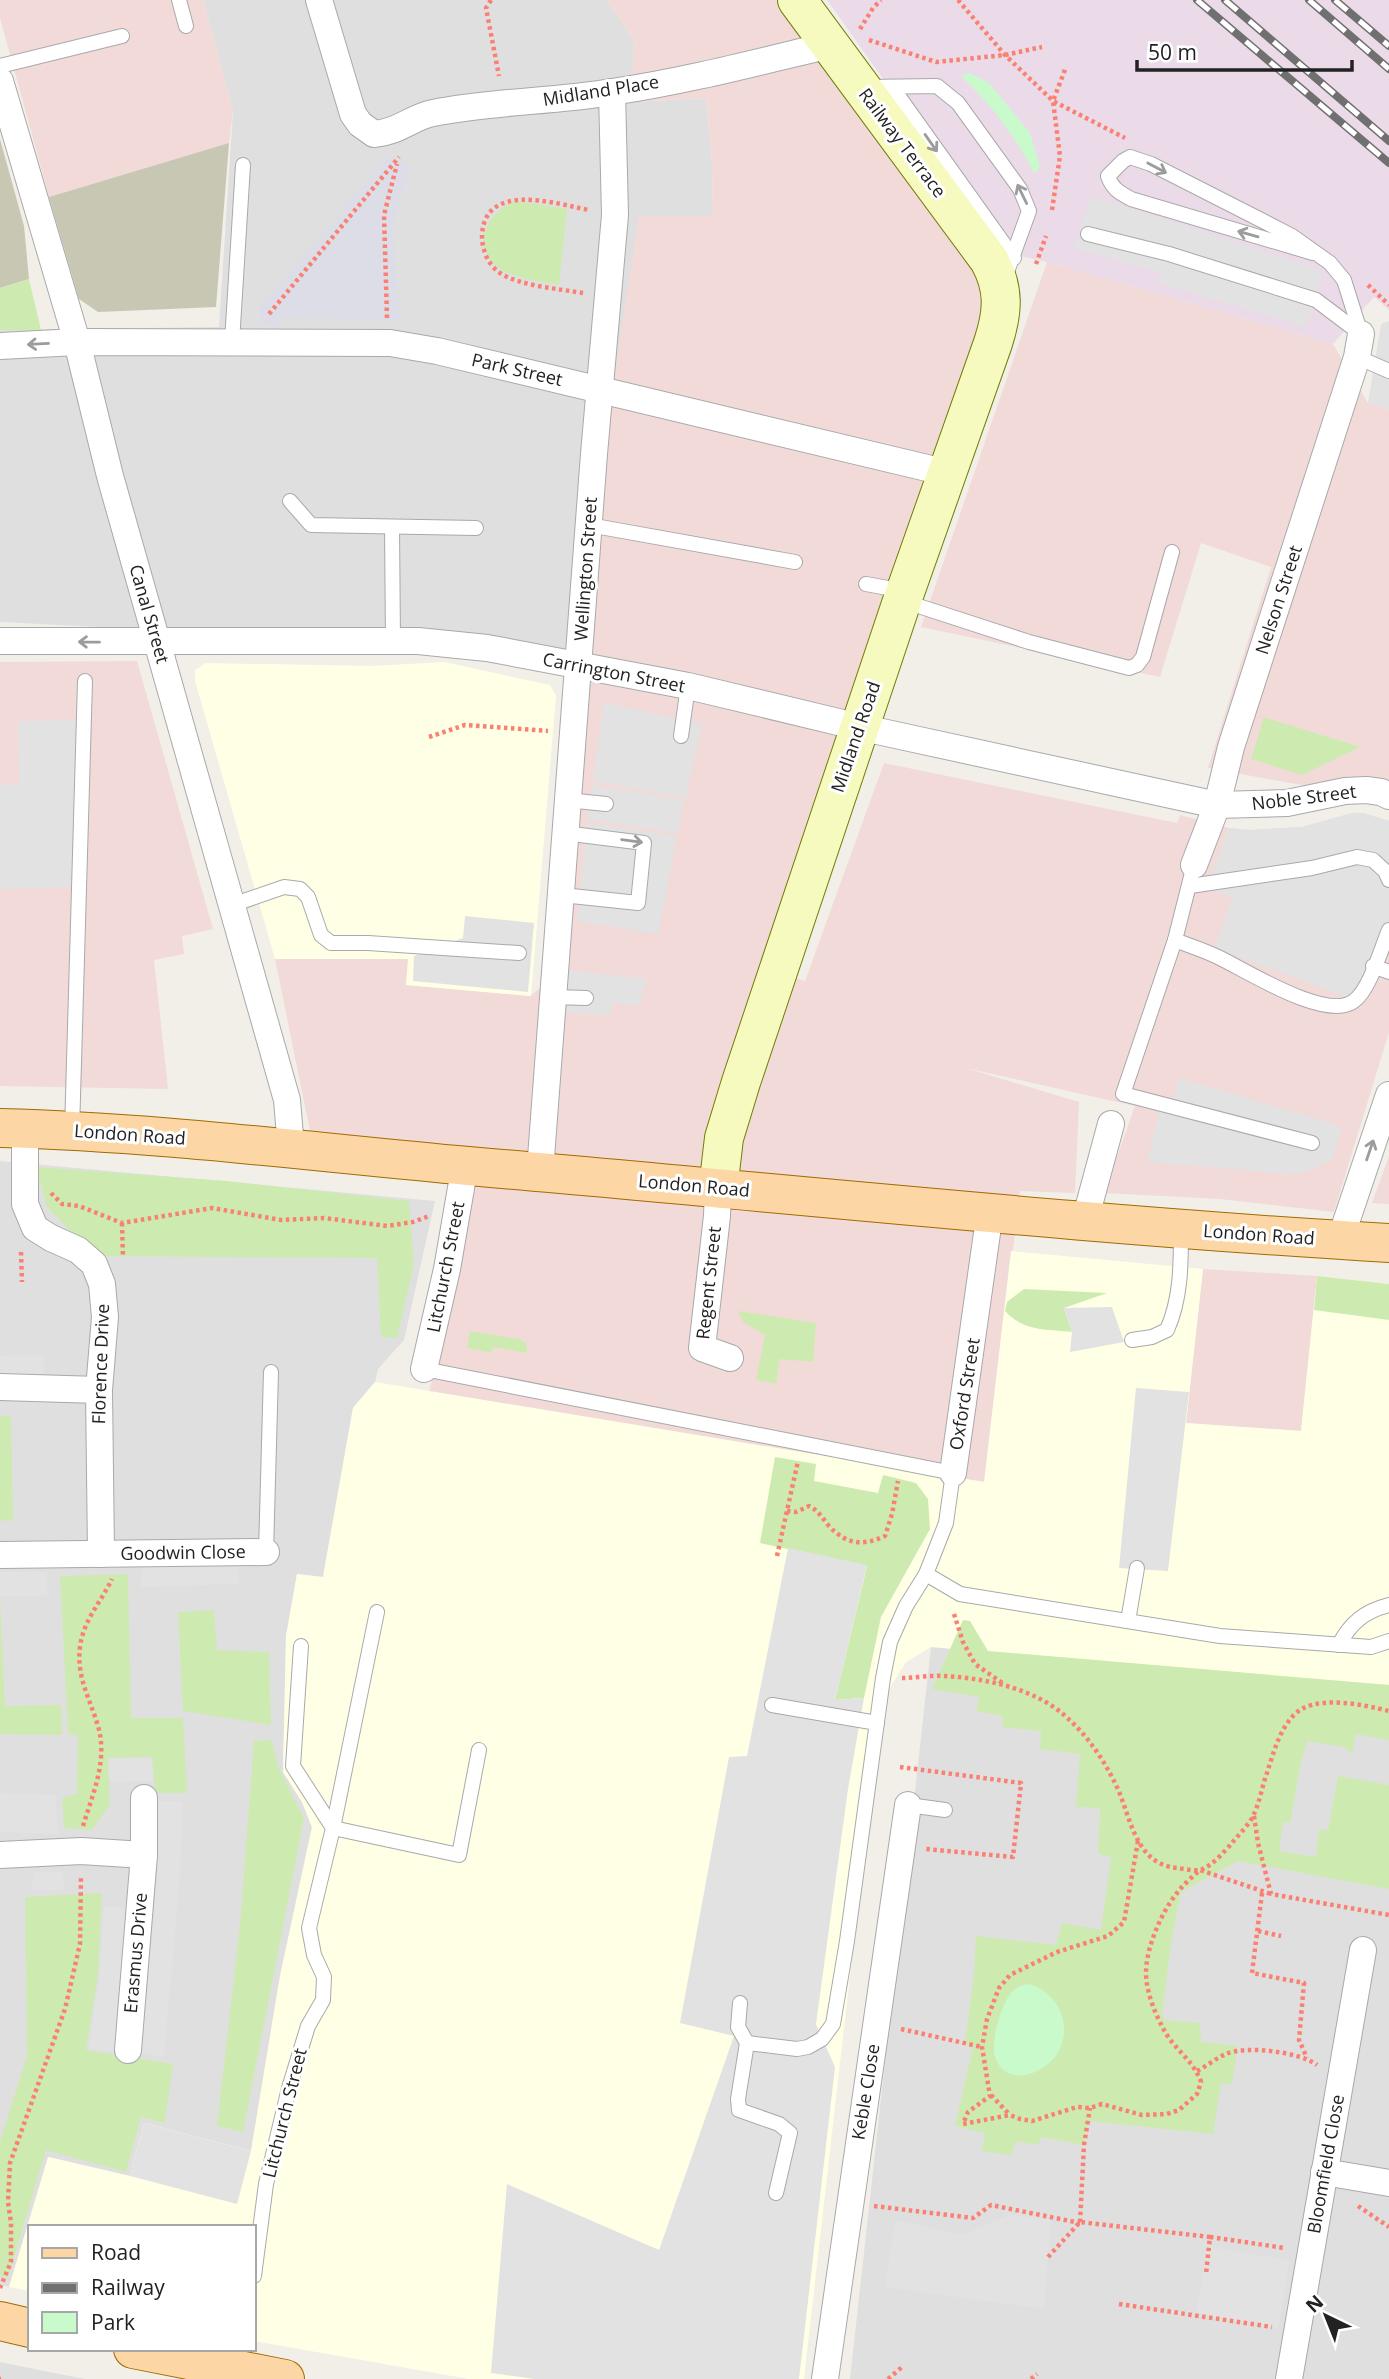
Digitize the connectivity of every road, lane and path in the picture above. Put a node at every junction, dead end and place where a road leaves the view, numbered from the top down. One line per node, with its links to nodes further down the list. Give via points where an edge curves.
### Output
1 (179, 0): 6 (lane)
2 (319, 0): 19 (street, Midland Place, via 353,114 360,124 374,134)
3 (491, 0): 18 (path, via 486,8)
4 (797, 0): 9 (main road, Railway Terrace)
5 (958, 0): 11 (path)
6 (186, 26)
7 (122, 36): 12 (lane)
8 (868, 40): 11 (path, via 936,62)
9 (830, 45): 15 (main road, Railway Terrace); 16 (street, Midland Place)
10 (1042, 47): 11 (path)
11 (1005, 55): 17 (path)
12 (0, 66)
13 (1066, 67): 17 (path)
14 (0, 81): 30 (street, Canal Street)
15 (876, 87): 28 (main road, Railway Terrace, via 989,260); 28 (lane, one-way to 15, via 1029,211 1020,188 958,103 937,86)
16 (612, 92): 18 (street, Midland Place); 23 (street, Wellington Street)
17 (1053, 101): 22 (path, via 1060,156)
18 (505, 104): 19 (street, Midland Place, via 430,113)
19 (416, 120): 20 (path)
20 (398, 160): 31 (path, via 260,325); 32 (path, via 384,226)
21 (243, 165): 31 (lane)
22 (1052, 210)
23 (615, 215): 29 (street, Wellington Street); 29 (path, via 516,199 494,210 482,230 486,258 501,274)
24 (1050, 224): 26 (path)
25 (1088, 234): 33 (lane, via 1315,300)
26 (1046, 236)
27 (1313, 253): 27 (lane, one-way to 27, via 1132,199 1116,191 1108,176 1130,158 1151,164 1273,226); 33 (lane, via 1330,263 1344,280)
28 (1007, 273): 37 (main road, Midland Road, via 1000,321)
29 (608, 296): 36 (street, Wellington Street)
30 (77, 342): 31 (street, Park Street); 34 (street, Park Street, one-way to 34); 48 (street, Canal Street)
31 (232, 342): 32 (street, Park Street)
32 (390, 343): 36 (street, Park Street)
33 (1359, 345): 35 (lane); 59 (street, Nelson Street, via 1231,747)
34 (0, 346)
35 (1389, 371)
36 (600, 390): 37 (street, Park Street); 39 (street, Wellington Street)
37 (948, 473): 45 (main road, Midland Road)
38 (290, 501): 40 (lane, via 311,525)
39 (589, 525): 43 (lane); 49 (street, Wellington Street)
40 (391, 527): 41 (lane); 47 (lane)
41 (476, 528)
42 (1172, 552): 45 (lane, via 1143,657 1129,668 1029,642)
43 (795, 562)
44 (866, 584): 45 (lane)
45 (904, 596): 52 (main road, Midland Road)
46 (0, 641): 48 (street, Carrington Street, one-way to 46)
47 (393, 642): 48 (street, Carrington Street); 49 (street, Carrington Street, via 487,648)
48 (157, 643): 64 (street, Canal Street)
49 (579, 667): 51 (street, Carrington Street); 53 (street, Wellington Street)
50 (85, 681): 75 (lane)
51 (688, 686): 52 (street, Carrington Street); 54 (lane)
52 (859, 727): 59 (street, Carrington Street); 81 (main road, Midland Road, via 724,1138)
53 (573, 733): 55 (path, via 465,725); 57 (street, Wellington Street)
54 (681, 736)
55 (429, 737)
56 (1389, 796): 59 (street, Noble Street, via 1345,791 1287,803)
57 (567, 800): 58 (lane); 60 (street, Wellington Street)
58 (606, 804)
59 (1217, 805): 61 (street, Nelson Street)
60 (564, 833): 63 (street, Wellington Street); 63 (lane, one-way to 63, via 644,843 638,903)
61 (1192, 875): 62 (lane, via 1312,868 1357,857 1373,860); 66 (lane)
62 (1389, 880)
63 (562, 895): 70 (street, Wellington Street)
64 (232, 905): 67 (lane, via 284,887 300,888 308,897 321,936 331,943); 77 (street, Canal Street, via 287,1100)
65 (1389, 930): 68 (lane)
66 (1175, 940): 68 (lane, via 1220,958 1269,986 1332,1007 1353,1003 1369,983); 76 (lane, via 1123,1094)
67 (519, 953)
68 (1373, 966): 69 (lane)
69 (1389, 972)
70 (552, 998): 71 (lane); 79 (street, Wellington Street)
71 (586, 998)
72 (1389, 1095): 86 (street, one-way to 72)
73 (1111, 1124): 84 (street)
74 (13, 1128): 75 (main road, London Road); 80 (street, Florence Drive)
75 (72, 1131): 77 (main road, London Road)
76 (1312, 1143)
77 (291, 1148): 78 (main road, London Road)
78 (464, 1165): 79 (main road, London Road); 82 (street, Litchurch Street)
79 (540, 1171): 81 (main road, London Road)
80 (25, 1178): 82 (path, via 45,1186 62,1204 122,1223 212,1208 281,1220 387,1226); 95 (street, Florence Drive, via 25,1204 35,1228 78,1250 94,1264 102,1284 105,1317)
81 (718, 1189): 83 (main road, London Road); 91 (street, Regent Street, via 702,1348)
82 (459, 1205): 92 (street, Litchurch Street)
83 (990, 1212): 84 (main road, London Road); 98 (street, Oxford Street)
84 (1085, 1220): 85 (main road, London Road)
85 (1181, 1230): 86 (main road, London Road); 90 (lane, via 1171,1322 1167,1330 1152,1337)
86 (1340, 1240): 88 (main road, London Road)
87 (20, 1243): 89 (path)
88 (1389, 1243)
89 (22, 1282)
90 (1132, 1340)
91 (730, 1358)
92 (425, 1369): 96 (lane)
93 (271, 1372): 100 (lane)
94 (0, 1387): 95 (street)
95 (99, 1390): 101 (street, Florence Drive)
96 (802, 1443): 97 (lane); 99 (path)
97 (901, 1463): 98 (lane); 99 (path, via 885,1536 870,1543 841,1536 809,1506 796,1512)
98 (953, 1473): 105 (lane, Oxford Street, via 946,1523)
99 (787, 1510): 103 (path)
100 (266, 1552): 101 (street, Goodwin Close)
101 (112, 1554): 102 (street, Goodwin Close); 127 (path, via 104,1594 80,1647 82,1686 98,1727 102,1763 82,1829)
102 (0, 1555)
103 (777, 1556)
104 (1137, 1568): 109 (lane)
105 (926, 1574): 109 (lane, via 960,1594); 113 (lane, Oxford Street, via 890,1642)
106 (1389, 1605): 111 (lane, via 1357,1620)
107 (377, 1612): 124 (lane, Litchurch Street)
108 (954, 1614): 114 (path, via 975,1664)
109 (1128, 1621): 111 (lane, via 1220,1636)
110 (1389, 1641): 111 (lane, via 1371,1647)
111 (1339, 1645)
112 (301, 1646): 124 (lane, via 293,1766)
113 (883, 1678): 114 (path, via 941,1675); 117 (lane, Oxford Street)
114 (1008, 1686): 125 (path, via 1061,1713 1088,1738 1116,1784)
115 (772, 1705): 117 (lane)
116 (1389, 1711): 123 (path, via 1355,1703 1326,1703 1294,1713 1282,1731)
117 (877, 1723): 139 (lane, Oxford Street, via 833,2024 822,2039 808,2047)
118 (479, 1750): 124 (lane, via 459,1855)
119 (900, 1767): 126 (path, via 1021,1783 1013,1857)
120 (144, 1798): 129 (street, Erasmus Drive)
121 (908, 1805): 122 (lane); 126 (street, Keble Close)
122 (945, 1810)
123 (1254, 1815): 130 (path, via 1223,1854); 132 (path)
124 (333, 1828): 156 (lane, Litchurch Street, via 309,1928 324,1977 323,2000 308,2026 289,2088 267,2184)
125 (1138, 1842): 130 (path, via 1166,1868); 140 (path, via 1124,1922 1108,1936 1057,1952 1010,1975 999,1987)
126 (901, 1847): 138 (street, Keble Close)
127 (81, 1851): 128 (street); 129 (street); 158 (path, via 80,1944 65,2009 10,2162 11,2262)
128 (0, 1854)
129 (144, 1855): 141 (street, Erasmus Drive)
130 (1200, 1870): 131 (path); 143 (path, via 1177,1893 1154,1931 1146,1973 1163,2028)
131 (1262, 1893): 132 (path); 134 (path)
132 (1271, 1894): 133 (path)
133 (1389, 1914)
134 (1258, 1931): 135 (path); 142 (path, via 1252,1973 1304,1983 1299,2040)
135 (1280, 1936)
136 (1363, 1950): 144 (street, Bloomfield Close)
137 (740, 2003): 139 (lane, via 738,2027)
138 (876, 2024): 140 (path); 151 (street, Keble Close)
139 (747, 2043): 150 (lane, via 739,2110 779,2124 790,2133)
140 (982, 2047): 145 (path)
141 (128, 2050)
142 (1307, 2057): 143 (path, via 1241,2050); 144 (path)
143 (1197, 2071): 146 (path, via 1201,2082 1196,2094 1179,2110 1142,2115 1102,2104)
144 (1340, 2083): 148 (street, Bloomfield Close)
145 (990, 2094): 147 (path); 147 (path, via 968,2112 963,2124)
146 (1090, 2108): 147 (path, via 1077,2107 1032,2121); 152 (path)
147 (1010, 2115)
148 (1324, 2172): 149 (street); 154 (street, Bloomfield Close)
149 (1389, 2183)
150 (776, 2193)
151 (849, 2203): 152 (path, via 973,2218 991,2204); 167 (street, Keble Close)
152 (1080, 2222): 153 (path); 155 (path)
153 (1210, 2237): 154 (path); 157 (path)
154 (1311, 2252): 162 (street, Bloomfield Close)
155 (1048, 2257)
156 (256, 2262)
157 (1206, 2274)
158 (0, 2289)
159 (1119, 2304): 162 (path)
160 (0, 2321): 161 (main road)
161 (28, 2328)
162 (1298, 2329): 170 (street, Bloomfield Close)
163 (144, 2351): 165 (main road)
164 (902, 2367): 168 (path)
165 (262, 2373)
166 (1037, 2374): 169 (path)
167 (825, 2379)
168 (888, 2379)
169 (1031, 2379)
170 (1289, 2379)

